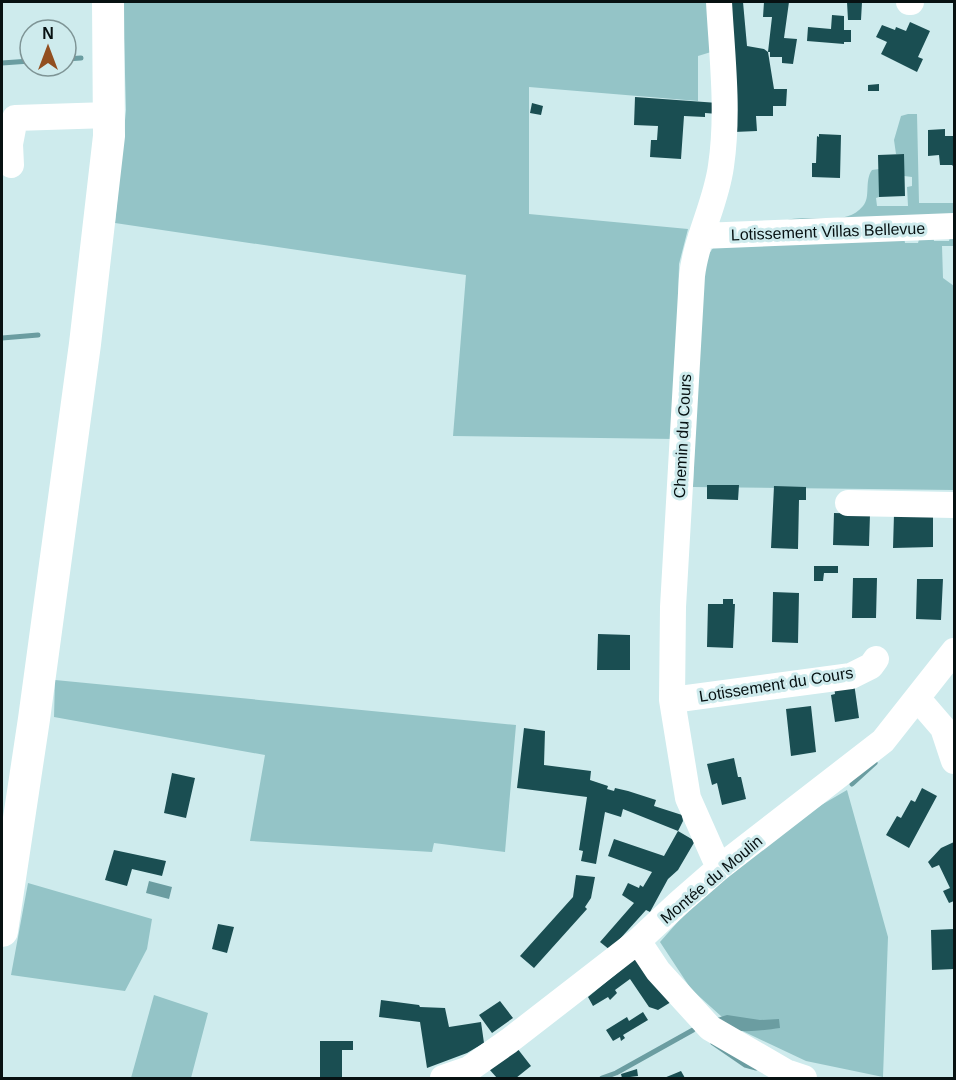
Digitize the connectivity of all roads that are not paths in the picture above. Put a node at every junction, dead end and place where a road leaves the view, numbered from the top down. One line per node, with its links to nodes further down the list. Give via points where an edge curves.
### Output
1 (108, 2): 3 (main road)
2 (719, 2): 6 (street, Chemin du Cours, via 725,122 721,168)
3 (109, 115): 4 (street, via 15,118); 15 (main road, via 110,136 85,344)
4 (11, 165)
5 (954, 226): 6 (street, Lotissement Villas Bellevue)
6 (701, 236): 12 (street, Chemin du Cours, via 694,255 686,355)
7 (848, 503): 8 (street)
8 (954, 505)
9 (954, 651): 11 (street, Montée du Moulin)
10 (876, 659): 12 (street, Lotissement du Cours, via 871,666 850,676)
11 (918, 699): 13 (street, via 943,728); 14 (street, Montée du Moulin, via 883,741)
12 (672, 700): 14 (street, Chemin du Cours, via 688,798)
13 (954, 761)
14 (719, 868): 16 (street, Montée du Moulin)
15 (2, 931)
16 (638, 941): 17 (street, Montée du Moulin); 19 (street, via 658,971 710,1028 786,1072)
17 (472, 1074): 18 (street, Montée du Moulin)
18 (443, 1078)
19 (804, 1078)

